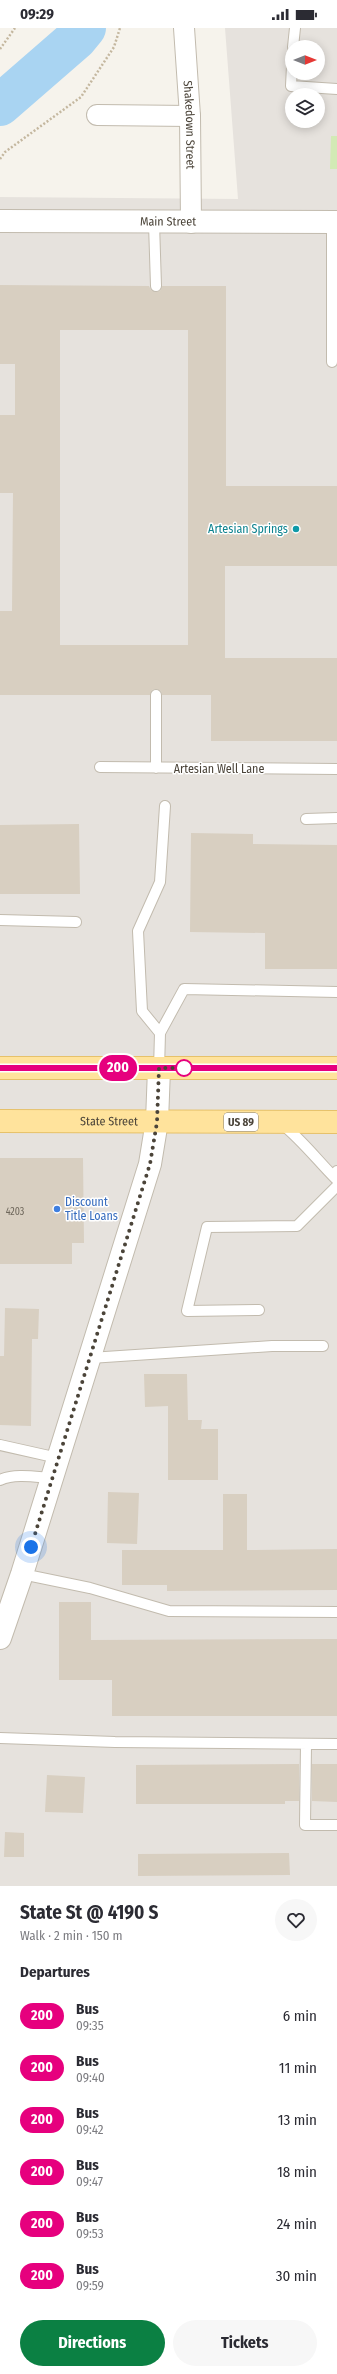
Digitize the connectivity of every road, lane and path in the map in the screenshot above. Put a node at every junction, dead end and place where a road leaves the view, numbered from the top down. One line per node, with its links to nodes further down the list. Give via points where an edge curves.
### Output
1 (15, 28): 6 (path)
2 (120, 28): 11 (path, via 114,47 81,97 5,152)
3 (184, 28): 10 (street, Shakedown Street)
4 (295, 28): 5 (lane)
5 (294, 40)
6 (0, 49)
7 (291, 80): 8 (lane, via 290,86)
8 (337, 89)
9 (97, 115): 10 (street)
10 (190, 116): 15 (street, Shakedown Street)
11 (0, 159)
12 (0, 221): 14 (street, Main Street)
13 (335, 222): 15 (street, Main Street); 17 (lane)
14 (154, 223): 15 (street, Main Street); 16 (lane)
15 (191, 223)
16 (156, 286)
17 (332, 362)
18 (156, 695): 20 (lane)
19 (100, 767): 20 (lane, Artesian Well Lane)
20 (156, 768): 21 (lane, Artesian Well Lane)
21 (337, 769)
22 (165, 806): 28 (lane, via 160,882 138,931 142,1011)
23 (337, 818): 24 (lane)
24 (306, 820)
25 (0, 920): 26 (lane)
26 (76, 922)
27 (337, 992): 28 (lane, via 184,989)
28 (160, 1033): 30 (lane)
29 (0, 1068): 30 (main road)
30 (159, 1068): 31 (main road); 33 (street)
31 (337, 1068)
32 (0, 1121): 33 (main road, State Street / US 89)
33 (157, 1122): 34 (main road, State Street / US 89); 39 (street, via 150,1164)
34 (278, 1122): 35 (main road, State Street / US 89); 36 (lane, via 307,1146)
35 (337, 1122)
36 (337, 1182): 37 (lane, via 297,1226 207,1227 187,1311)
37 (259, 1310)
38 (323, 1346): 39 (lane, via 272,1346)
39 (90, 1358): 41 (street)
40 (0, 1445): 41 (lane)
41 (55, 1468): 42 (lane); 43 (street)
42 (0, 1480)
43 (22, 1574): 44 (lane, via 90,1588 168,1611); 45 (street)
44 (337, 1612)
45 (0, 1638)
46 (0, 1738): 47 (lane)
47 (306, 1744): 48 (lane); 49 (lane, via 304,1825)
48 (337, 1744)
49 (337, 1825)

